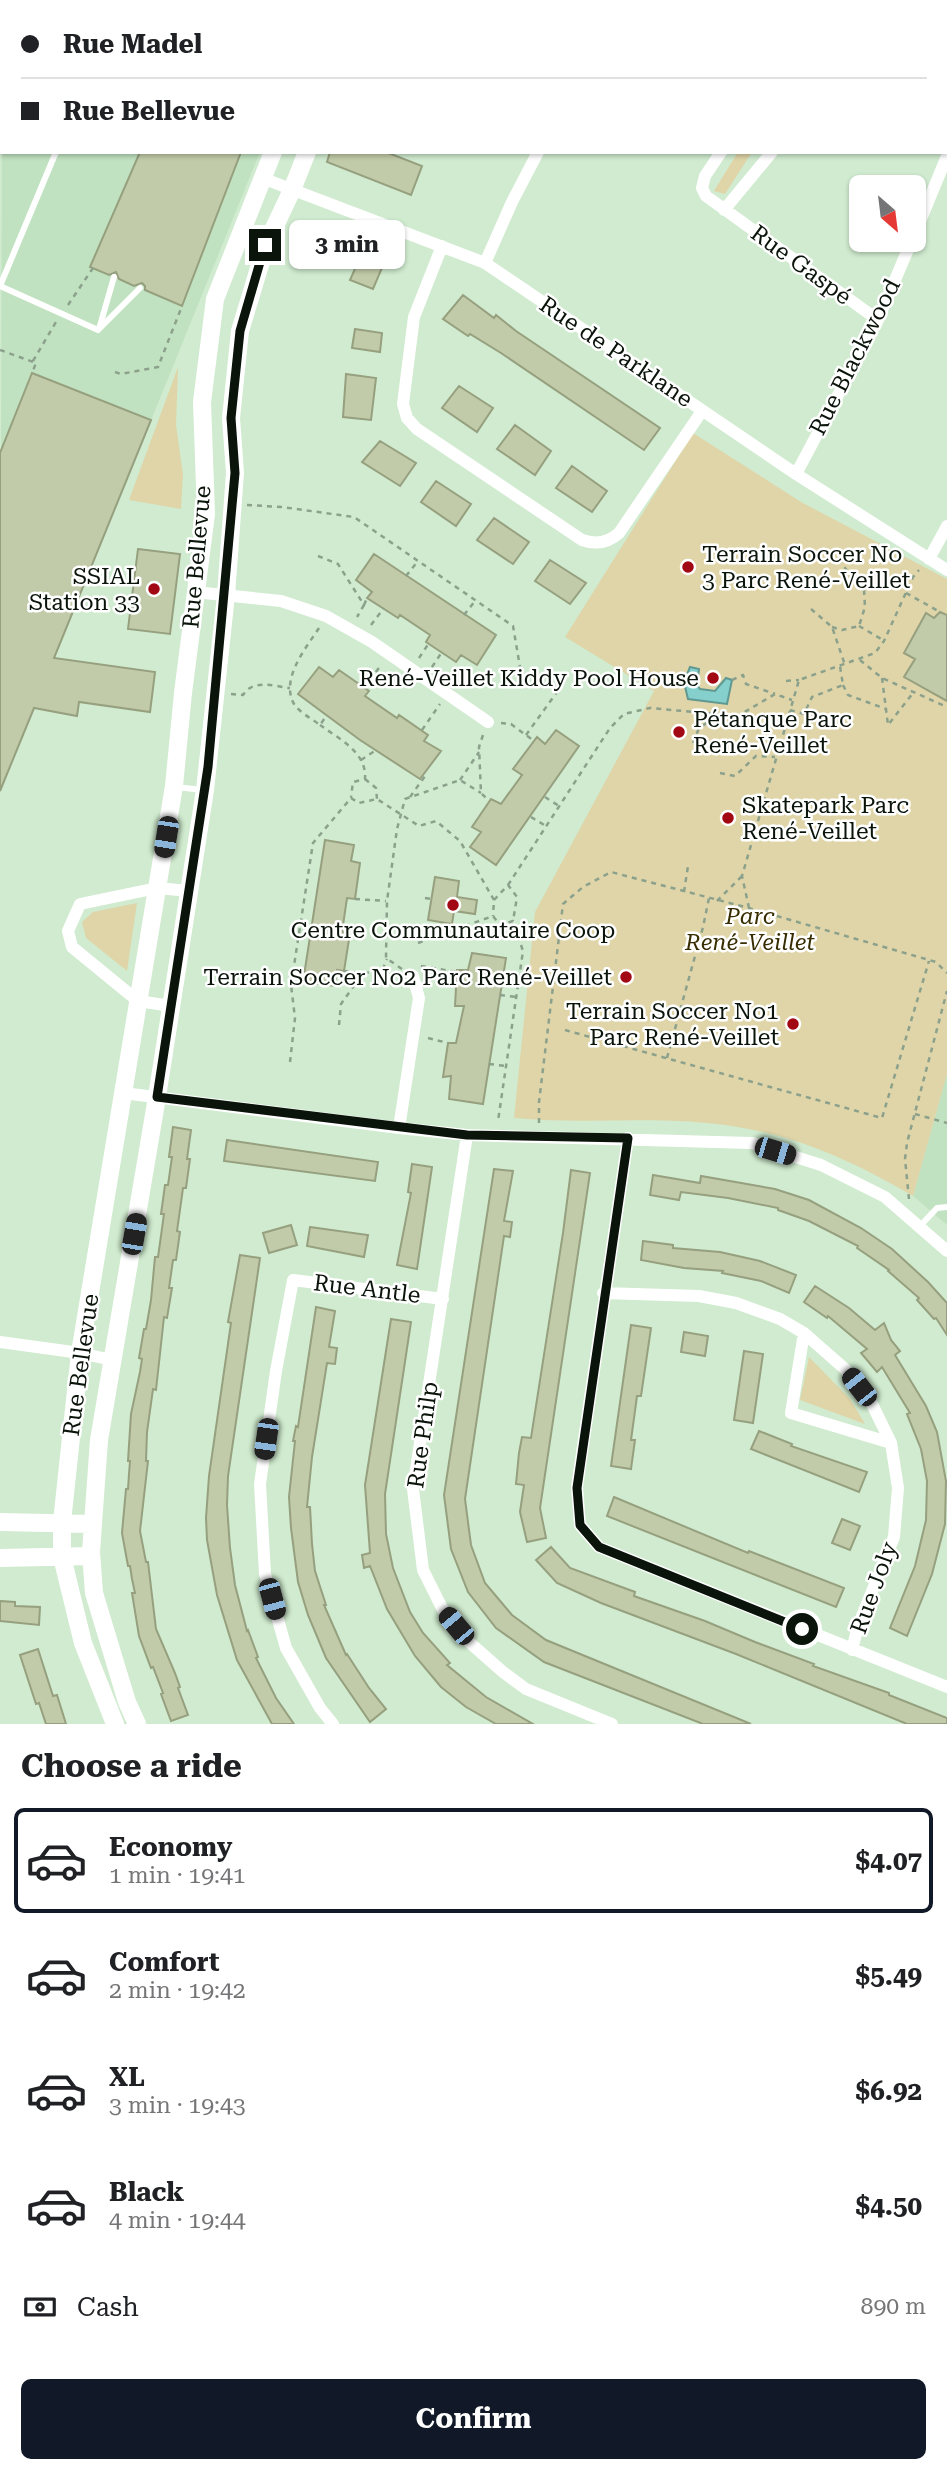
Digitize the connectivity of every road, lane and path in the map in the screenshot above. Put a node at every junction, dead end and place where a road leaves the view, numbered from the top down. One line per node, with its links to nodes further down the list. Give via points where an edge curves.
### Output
1 (56, 154): 19 (lane, via 0,286)
2 (272, 154): 8 (street, Rue Bellevue)
3 (306, 154): 9 (street, Rue Bellevue)
4 (537, 154): 14 (street)
5 (720, 154): 11 (street, Rue Gaspé, via 702,188)
6 (770, 154): 11 (street)
7 (947, 156): 10 (street, Rue Blackwood)
8 (262, 178): 9 (street, Rue de Parklane); 33 (street, Rue Bellevue, via 215,299 202,402 206,514)
9 (292, 190): 12 (street, Rue de Parklane); 25 (street, Rue Bellevue, via 265,245 240,331 231,418)
10 (926, 207)
11 (724, 210): 18 (street, Rue Gaspé)
12 (442, 246): 14 (street, Rue de Parklane); 23 (street, via 412,326 403,404 406,415 416,429 582,540 600,543 618,533)
13 (907, 252): 18 (street, Rue Blackwood)
14 (485, 263): 23 (street, Rue de Parklane)
15 (114, 277): 19 (lane)
16 (139, 288): 19 (lane)
17 (182, 306): 21 (path, via 158,367)
18 (878, 320): 24 (street, Rue Blackwood)
19 (99, 330)
20 (0, 350): 22 (path, via 36,363)
21 (116, 372)
22 (32, 373)
23 (702, 411): 24 (street, Rue de Parklane)
24 (796, 474): 28 (street, Rue de Parklane)
25 (233, 506): 29 (path, via 354,517); 35 (street, Rue Bellevue)
26 (947, 526): 28 (street)
27 (318, 556): 38 (path, via 338,564)
28 (929, 559): 31 (street, Rue de Parklane); 34 (path)
29 (418, 561): 32 (path); 37 (path)
30 (841, 562): 44 (path, via 864,590)
31 (947, 570)
32 (406, 576)
33 (195, 593): 35 (street); 89 (street, Rue Bellevue)
34 (905, 593): 41 (path); 48 (path)
35 (226, 595): 43 (street, via 281,601); 64 (street, Rue Bellevue)
36 (368, 598): 38 (path)
37 (475, 600): 42 (path); 54 (path, via 513,626)
38 (364, 605): 46 (path)
39 (384, 608): 47 (path)
40 (811, 609): 45 (path)
41 (940, 611)
42 (464, 615)
43 (326, 616): 46 (street); 62 (path, via 298,662)
44 (859, 626): 45 (path); 48 (path)
45 (832, 627): 53 (path)
46 (349, 628): 47 (street)
47 (363, 636): 51 (street)
48 (884, 641): 52 (path, via 875,653)
49 (429, 643): 55 (path)
50 (442, 652): 57 (path)
51 (389, 654): 55 (street); 63 (path)
52 (860, 660): 53 (path); 56 (path)
53 (843, 666): 59 (path); 61 (path)
54 (520, 667)
55 (410, 669): 57 (street)
56 (882, 678): 66 (path); 71 (path)
57 (423, 679): 68 (street)
58 (732, 680): 67 (path, via 743,675 747,684)
59 (799, 680): 60 (path); 69 (path)
60 (786, 681)
61 (844, 685): 71 (path, via 848,695); 72 (path, via 812,697 804,714)
62 (290, 688): 64 (path, via 256,684 243,695); 76 (path, via 295,705)
63 (365, 688)
64 (215, 692): 90 (street, Rue Bellevue)
65 (557, 692): 78 (path)
66 (913, 693): 70 (path); 71 (path, via 888,724)
67 (775, 694): 69 (path); 73 (path, via 738,716)
68 (446, 695): 75 (street); 77 (path)
69 (792, 701): 72 (path)
70 (947, 707)
71 (886, 709)
72 (790, 710): 83 (path)
73 (709, 713): 80 (path); 97 (path, via 650,708 624,714)
74 (327, 715): 76 (path)
75 (488, 722): 78 (path, via 511,724); 82 (path)
76 (320, 725): 84 (path, via 355,750)
77 (422, 730)
78 (526, 735): 79 (path)
79 (534, 741)
80 (693, 743)
81 (376, 750): 84 (path)
82 (479, 752): 88 (path); 91 (path)
83 (775, 757): 85 (path, via 755,756 735,776); 102 (path)
84 (361, 761): 87 (path)
85 (720, 773)
86 (423, 775): 92 (path)
87 (365, 779): 94 (path, via 353,782); 95 (path, via 376,788)
88 (460, 780): 91 (path); 92 (path)
89 (174, 786): 90 (lane); 104 (street, Rue Bellevue)
90 (205, 790): 105 (street, Rue Bellevue)
91 (481, 793): 96 (path)
92 (410, 797): 98 (path)
93 (545, 797): 97 (path)
94 (351, 798): 95 (path, via 359,803); 135 (path, via 313,843 291,985 295,1018)
95 (377, 799): 98 (path)
96 (489, 801)
97 (559, 806): 100 (path)
98 (401, 814): 111 (path, via 419,826 436,821 460,841); 112 (path)
99 (531, 817): 100 (path)
100 (546, 826): 103 (path)
101 (688, 866): 106 (path)
102 (742, 876): 113 (path); 114 (path)
103 (508, 885): 111 (path); 116 (path, via 517,897)
104 (157, 888): 105 (street); 128 (street, Rue Bellevue); 128 (street, via 80,904 68,931 72,947)
105 (189, 891): 129 (street, Rue Bellevue)
106 (684, 892): 108 (path); 145 (path, via 611,872 563,904 539,1102)
107 (425, 898): 110 (path)
108 (709, 898): 113 (path); 134 (path)
109 (355, 899): 112 (path)
110 (432, 899)
111 (494, 900): 115 (path)
112 (387, 901): 118 (path)
113 (717, 901): 114 (path)
114 (749, 908): 119 (path)
115 (493, 916): 116 (path, via 500,925); 117 (path)
116 (513, 921): 127 (path, via 523,951)
117 (418, 943)
118 (387, 959): 120 (path); 123 (path, via 382,971)
119 (929, 961): 124 (path); 134 (path, via 882,1118)
120 (414, 970): 122 (path); 132 (street, via 419,998)
121 (344, 971): 123 (path)
122 (457, 972)
123 (363, 973): 130 (path, via 341,1004)
124 (947, 973)
125 (947, 991): 140 (path)
126 (500, 995): 127 (path)
127 (516, 997): 137 (path)
128 (138, 1001): 129 (street); 138 (street, Rue Bellevue)
129 (171, 1006): 139 (street, Rue Bellevue)
130 (339, 1025)
131 (565, 1030): 134 (path)
132 (414, 1036): 133 (path); 142 (street)
133 (449, 1043)
134 (666, 1059)
135 (290, 1062)
136 (489, 1064): 137 (path)
137 (506, 1066): 144 (path)
138 (123, 1093): 139 (street); 154 (street, Rue Bellevue)
139 (157, 1097): 142 (street); 155 (street, Rue Bellevue)
140 (915, 1114): 141 (path); 148 (path, via 905,1159)
141 (947, 1123)
142 (399, 1128): 143 (street)
143 (467, 1135): 144 (street); 151 (street, Rue Philp)
144 (496, 1135): 145 (street)
145 (540, 1137): 146 (street)
146 (628, 1138): 148 (street, via 752,1143 821,1165 885,1197); 150 (street)
147 (947, 1207): 148 (lane)
148 (915, 1221): 149 (street)
149 (947, 1251)
150 (603, 1293): 152 (street, Rue Joly, via 699,1296 736,1303); 163 (street, via 577,1488 580,1525 599,1547)
151 (443, 1299): 167 (street, Rue Antle, via 293,1280 260,1484 265,1574 286,1648); 168 (street, Rue Philp, via 413,1489 423,1570 443,1610 469,1642 503,1672 526,1689)
152 (804, 1333): 156 (street, Rue Joly, via 845,1369 873,1404); 156 (street, via 790,1413)
153 (0, 1342): 154 (street)
154 (80, 1353): 155 (street); 158 (street, Rue Bellevue)
155 (113, 1360): 159 (street, Rue Bellevue, via 99,1440)
156 (891, 1443): 163 (street, Rue Joly, via 898,1488 894,1537)
157 (0, 1522): 158 (street)
158 (62, 1522): 159 (street); 161 (street, Rue Bellevue)
159 (93, 1524): 160 (street, Rue Bellevue)
160 (91, 1556): 161 (street); 166 (street, Rue Bellevue, via 94,1593)
161 (62, 1557): 162 (street); 165 (street, Rue Bellevue, via 83,1643)
162 (0, 1558)
163 (852, 1650): 164 (street)
164 (947, 1687)
165 (115, 1724)
166 (137, 1724)
167 (334, 1724)
168 (611, 1724)

